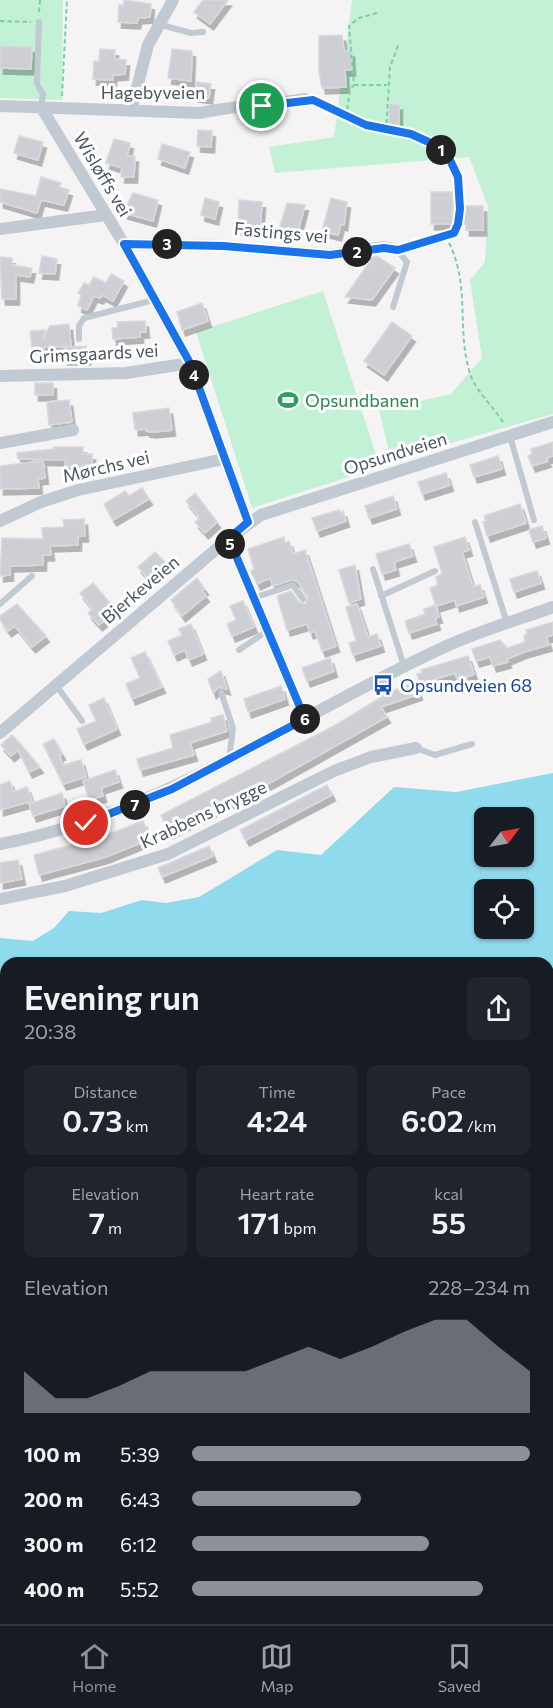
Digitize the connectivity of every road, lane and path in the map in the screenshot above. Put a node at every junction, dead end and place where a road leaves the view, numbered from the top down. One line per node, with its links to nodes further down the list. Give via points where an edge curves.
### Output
1 (40, 0): 6 (path)
2 (67, 0): 15 (path)
3 (173, 0): 7 (street)
4 (377, 13): 10 (path, via 359,18 349,26)
5 (0, 21): 6 (path)
6 (39, 22): 14 (lane, via 37,84 43,94)
7 (158, 24): 8 (lane, via 191,33); 16 (street, via 148,45)
8 (203, 32)
9 (399, 43): 11 (path)
10 (354, 85): 11 (path); 17 (path)
11 (388, 85): 18 (path)
12 (305, 99): 16 (street, Hagebyveien, via 200,113); 17 (path)
13 (0, 106): 14 (street, Hagebyveien)
14 (41, 107): 15 (street, Hagebyveien); 20 (street, Wisløffs vei)
15 (62, 108): 16 (street, Hagebyveien)
16 (131, 111)
17 (346, 117): 18 (path)
18 (386, 131): 19 (path, via 422,138 443,151 456,168)
19 (460, 197): 22 (lane, via 458,224)
20 (106, 215): 21 (street); 23 (street, Wisløffs vei)
21 (0, 229)
22 (447, 237): 24 (lane); 32 (path, via 459,262 469,371)
23 (124, 244): 24 (street, Fastings vei, via 223,246 330,255 384,248); 25 (street, Wisløffs vei)
24 (398, 250): 26 (lane, via 407,262)
25 (155, 300): 27 (lane, via 84,318 79,326); 28 (street, Wisløffs vei)
26 (393, 307)
27 (79, 339)
28 (190, 363): 29 (street, Grimsgaards vei, via 126,373); 34 (street, Wisløffs vei)
29 (0, 376)
30 (553, 422): 32 (street, Opsundveien)
31 (73, 430): 33 (street)
32 (510, 436): 35 (lane); 37 (street, Opsundveien, via 304,500)
33 (0, 443)
34 (224, 459): 36 (street, Mørchs vei, via 78,490); 37 (street, Wisløffs vei)
35 (534, 520)
36 (0, 521)
37 (248, 522): 39 (street, Bjerkeveien)
38 (476, 522): 48 (lane)
39 (227, 540): 44 (street); 52 (street, Bjerkeveien)
40 (373, 569): 43 (lane)
41 (435, 571): 43 (lane)
42 (32, 576): 46 (lane)
43 (381, 596): 51 (lane)
44 (253, 598): 45 (lane, via 293,585); 49 (street)
45 (303, 599)
46 (0, 604)
47 (553, 607): 48 (street)
48 (507, 624): 51 (street, via 439,649)
49 (267, 631): 50 (lane); 54 (street)
50 (239, 650)
51 (404, 667): 54 (street)
52 (56, 684): 55 (lane); 56 (street, Bjerkeveien)
53 (221, 692): 59 (lane, via 233,728)
54 (305, 719): 59 (street)
55 (82, 721)
56 (0, 733)
57 (472, 744): 58 (lane, via 435,755)
58 (416, 748): 61 (street, Krabbens brygge, via 371,757 334,771 168,854 65,886)
59 (229, 760): 60 (street, via 113,814)
60 (0, 844)
61 (0, 899)

